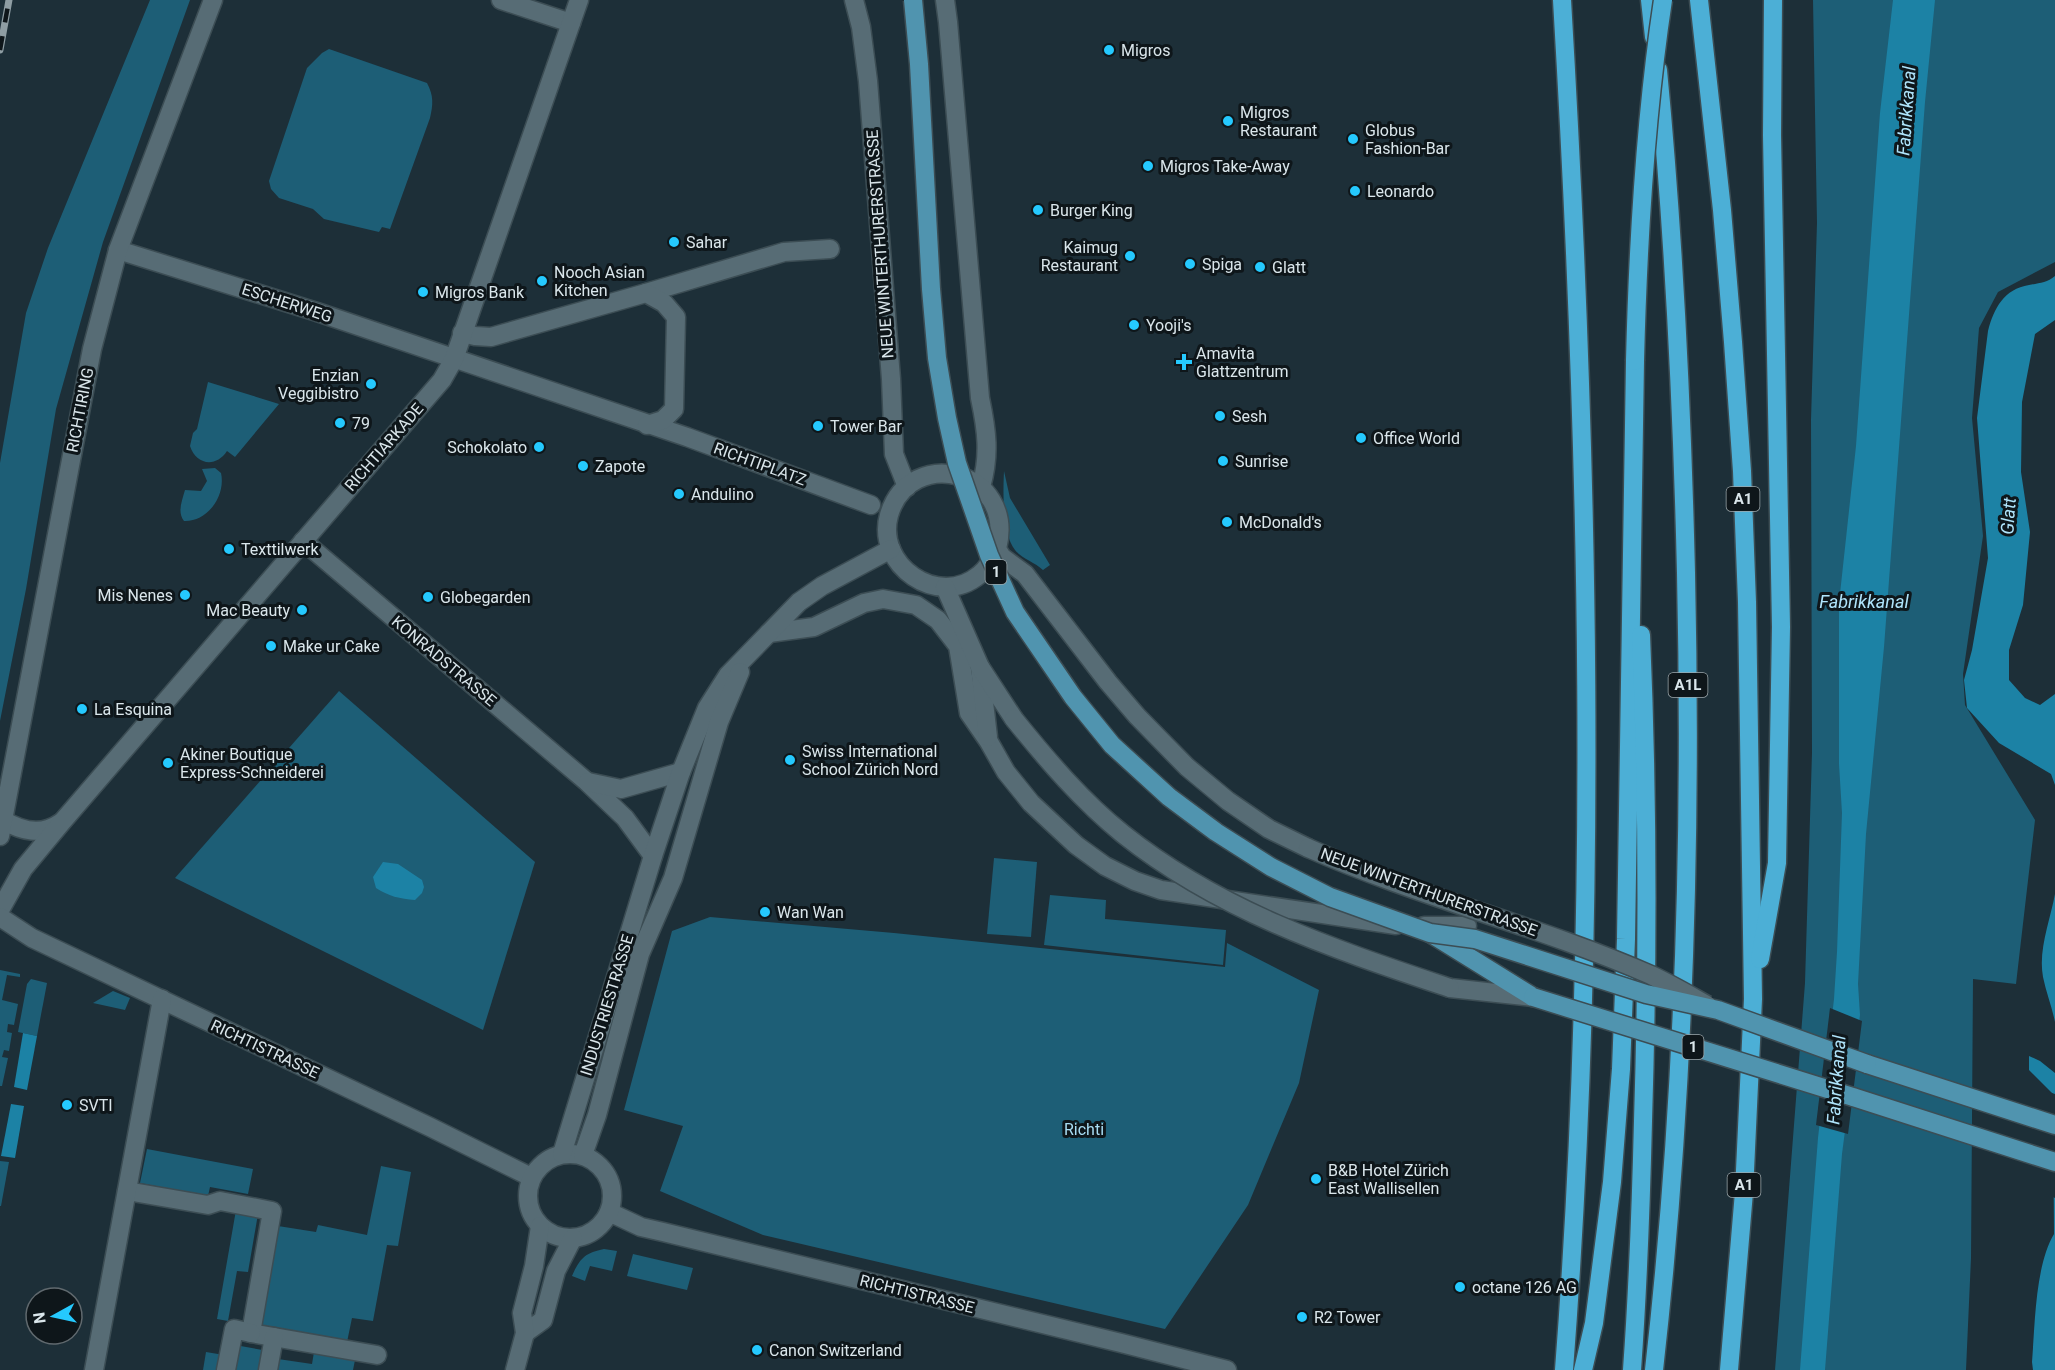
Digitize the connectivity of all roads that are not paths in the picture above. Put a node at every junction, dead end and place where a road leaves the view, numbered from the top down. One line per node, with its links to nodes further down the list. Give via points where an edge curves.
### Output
1 (213, 0): 14 (street, RICHTIRING)
2 (501, 0): 12 (street)
3 (579, 0): 12 (street, RICHTIARKADE)
4 (855, 0): 20 (street, NEUE WINTERTHURERSTRASSE, via 868,81 894,454)
5 (913, 0): 40 (main road, NEUE WINTERTHURERSTRASSE / 1, bridge, via 931,290 947,418 971,507 1015,612 1073,697 1112,744 1168,797 1271,867 1330,897)
6 (945, 0): 21 (street, via 988,451)
7 (1562, 0): 63 (highway, via 1580,362 1587,741 1581,1070)
8 (1650, 0): 66 (highway, A1L, via 1678,328 1688,741 1679,1055)
9 (1663, 0): 19 (highway, bridge, via 1644,165 1637,284)
10 (1699, 0): 43 (highway, A1, via 1722,210 1742,471)
11 (1773, 0): 43 (highway, via 1781,549 1778,851)
12 (571, 23): 16 (street, RICHTIARKADE)
13 (830, 249): 15 (street, via 784,252)
14 (118, 250): 17 (street, ESCHERWEG); 34 (street, RICHTIRING, via 92,349)
15 (646, 293): 16 (street, via 491,337); 18 (street, via 664,303 676,317 674,409 663,420)
16 (462, 333): 17 (street, RICHTIARKADE)
17 (454, 359): 18 (street, RICHTIPLATZ); 23 (street, RICHTIARKADE, via 442,380)
18 (647, 425): 22 (street, RICHTIPLATZ)
19 (1634, 465): 64 (highway, via 1622,1069 1594,1323); 65 (highway, A1L, via 1645,730 1647,904 1640,1219)
20 (907, 487): 21 (street, via 921,478 952,474 968,478); 24 (street, via 889,516 887,533)
21 (981, 488): 25 (street, via 998,511)
22 (871, 505)
23 (303, 541): 32 (street, KONRADSTRASSE); 33 (street, RICHTIARKADE)
24 (891, 549): 26 (street, via 899,565 912,577 927,585); 27 (street, INDUSTRIESTRASSE, via 822,586 799,602)
25 (998, 549): 26 (street, via 977,577); 44 (street, NEUE WINTERTHURERSTRASSE, bridge, via 1025,574 1108,682 1187,768 1269,829 1349,866 1535,930 1651,976)
26 (945, 587): 29 (street, NEUE WINTERTHURERSTRASSE)
27 (769, 633): 28 (street, INDUSTRIESTRASSE); 30 (street, via 814,627 864,603 883,599 916,605 938,620 958,646 969,713)
28 (746, 659): 31 (street, INDUSTRIESTRASSE, via 728,675 707,708); 36 (street, INDUSTRIESTRASSE, via 719,722)
29 (980, 668): 30 (street); 41 (street, NEUE WINTERTHURERSTRASSE, bridge, via 1014,719 1088,802 1122,833 1186,878 1303,937 1450,988)
30 (989, 742): 39 (street, via 1006,772 1061,832 1105,866 1135,881 1161,890 1346,919 1404,926)
31 (681, 772): 32 (street, KONRADSTRASSE, via 621,789); 35 (street, INDUSTRIESTRASSE)
32 (586, 781): 35 (street, KONRADSTRASSE, via 625,818)
33 (62, 822): 34 (street, via 33,831); 37 (street, RICHTIARKADE, via 23,869)
34 (1, 828)
35 (653, 856): 36 (street); 46 (street, INDUSTRIESTRASSE)
36 (673, 878): 47 (street, INDUSTRIESTRASSE, via 640,954)
37 (0, 910)
38 (0, 917): 42 (street, RICHTISTRASSE, via 25,934)
39 (1467, 926)
40 (1430, 933): 41 (main road, NEUE WINTERTHURERSTRASSE / 1, bridge); 44 (main road, NEUE WINTERTHURERSTRASSE / 1, bridge, via 1475,939 1646,994)
41 (1533, 997): 48 (main road, NEUE WINTERTHURERSTRASSE / 1, bridge)
42 (162, 999): 49 (street, RICHTISTRASSE); 50 (street)
43 (1753, 999): 67 (highway, A1, via 1744,1192)
44 (1718, 1010): 45 (main road, NEUE WINTERTHURERSTRASSE / 1, bridge)
45 (2055, 1125)
46 (562, 1154): 47 (street); 49 (street, via 549,1158)
47 (584, 1155): 51 (street, via 596,1162 608,1178 612,1199)
48 (2055, 1162)
49 (531, 1177): 52 (street, via 528,1203)
50 (127, 1191): 54 (street, via 208,1205 220,1201 272,1210); 58 (street)
51 (609, 1212): 53 (street, via 595,1230); 62 (street, RICHTISTRASSE, via 641,1227)
52 (540, 1226): 53 (street, via 550,1234); 55 (street, via 522,1313)
53 (573, 1238): 55 (street, via 556,1271 543,1320)
54 (251, 1333): 56 (street); 59 (street, via 234,1329)
55 (525, 1334): 61 (street)
56 (274, 1337): 57 (street); 60 (street)
57 (377, 1355)
58 (94, 1370)
59 (226, 1370)
60 (268, 1370)
61 (515, 1370)
62 (1227, 1370)
63 (1564, 1370)
64 (1583, 1370)
65 (1632, 1370)
66 (1654, 1370)
67 (1729, 1370)

